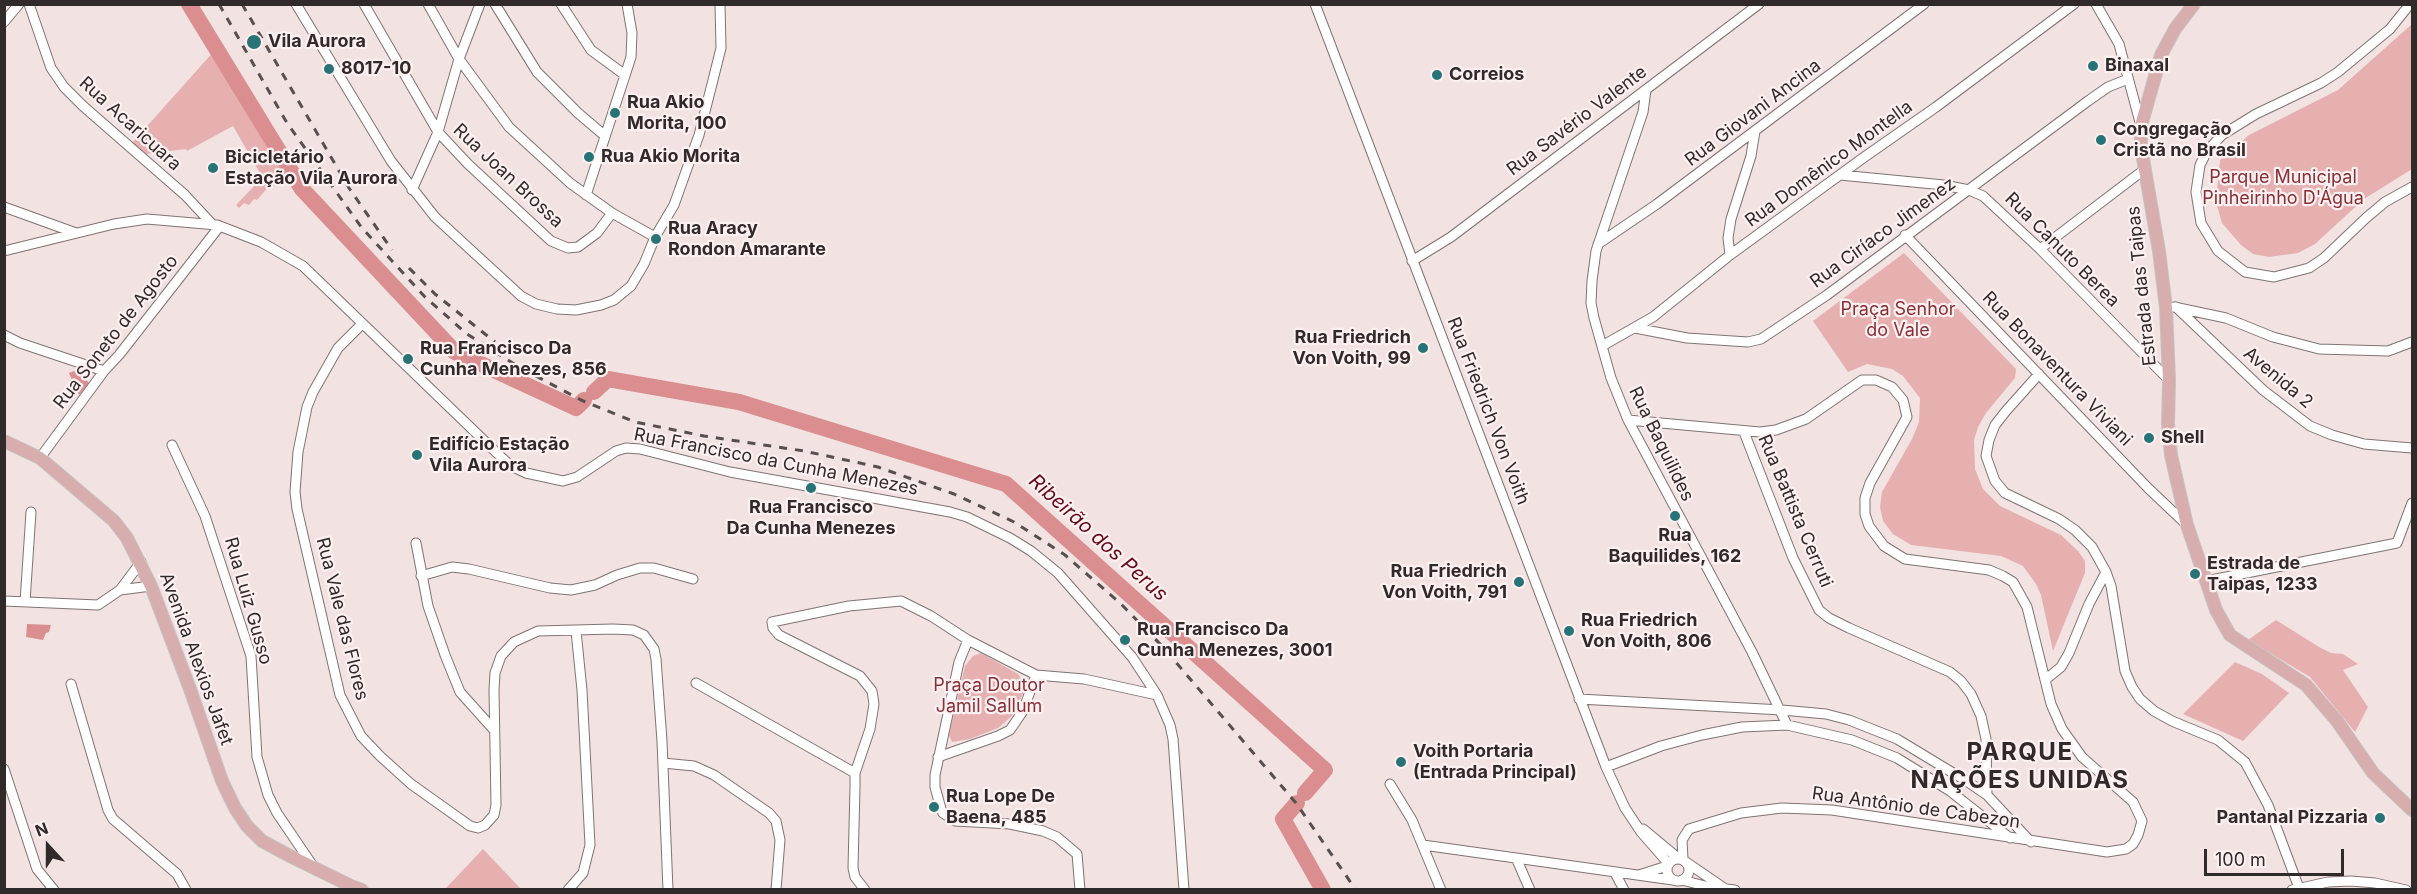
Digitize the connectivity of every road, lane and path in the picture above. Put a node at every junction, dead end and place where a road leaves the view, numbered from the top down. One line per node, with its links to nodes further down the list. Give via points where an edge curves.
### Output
1 (19, 4): 18 (street)
2 (29, 4): 35 (street, Rua Acaricuara, via 51,68 64,87)
3 (296, 4): 30 (street)
4 (364, 4): 25 (street)
5 (428, 4): 19 (street)
6 (480, 4): 19 (street)
7 (495, 4): 26 (street, via 537,72)
8 (561, 4): 20 (street, via 591,50)
9 (627, 4): 20 (street, via 631,57)
10 (720, 4): 38 (street, via 721,48 699,135 674,205)
11 (1315, 4): 43 (street, Rua Friedrich Von Voith)
12 (1759, 4): 22 (street, Rua Savério Valente)
13 (1924, 4): 24 (street, Rua Giovani Ancina)
14 (2074, 4): 28 (street, Rua Domênico Montella)
15 (2096, 4): 21 (street, via 2117,38)
16 (2194, 4): 23 (main road, Estrada das Taipas, via 2161,55)
17 (2410, 4): 29 (street, via 2370,48 2338,72 2222,135 2200,165 2196,192 2201,224 2218,251 2245,272 2274,277 2309,268 2385,202)
18 (4, 22)
19 (459, 59): 25 (street); 32 (street, via 509,127)
20 (624, 75): 26 (street)
21 (2128, 79): 23 (street); 31 (street, Rua Ciríaco Jimenez, via 2099,93)
22 (1646, 90): 39 (street, Rua Baquilides, via 1643,112); 43 (street, Rua Savério Valente, via 1451,237)
23 (2140, 126): 27 (main road, Estrada das Taipas)
24 (1755, 131): 39 (street, Rua Giovani Ancina); 42 (street, via 1731,219)
25 (438, 132): 30 (street); 34 (street, Rua Joan Brossa, via 486,182 557,244 578,247 597,233)
26 (605, 136): 32 (street)
27 (2145, 169): 40 (street); 44 (main road, Estrada das Taipas)
28 (1840, 175): 31 (street, Rua Canuto Berea); 42 (street, Rua Domênico Montella)
29 (2412, 187)
30 (412, 190): 38 (street, via 435,217 521,296 557,309 576,310 614,300 638,276)
31 (1968, 190): 37 (street, Rua Ciríaco Jimenez); 40 (street, Rua Canuto Berea, via 1997,207)
32 (586, 195): 34 (street)
33 (4, 207): 36 (street)
34 (612, 213): 38 (street)
35 (216, 225): 36 (street, Rua Francisco da Cunha Menezes, via 147,219); 45 (street, Rua Francisco da Cunha Menezes, via 261,242 303,266); 50 (street, Rua Soneto de Agosto)
36 (78, 233): 41 (street, Rua Francisco da Cunha Menezes)
37 (1905, 235): 46 (street, Rua Ciríaco Jimenez, via 1761,339 1748,342 1687,338); 51 (street, Rua Bonaventura Viviani)
38 (654, 237)
39 (1598, 244): 49 (street, Rua Baquilides, via 1591,303)
40 (2040, 249): 52 (street, Rua Canuto Berea)
41 (4, 251)
42 (1730, 255): 46 (street, Rua Domênico Montella)
43 (1412, 261): 79 (street, Rua Friedrich Von Voith)
44 (2171, 308): 48 (street, via 2226,318 2319,349 2388,351); 52 (main road, Estrada das Taipas); 57 (street, Avenida 2, via 2310,426 2364,444)
45 (362, 324): 78 (street, Rua Francisco da Cunha Menezes, via 511,466 526,473 563,481 577,477 616,451 640,449 730,472 950,512 987,526 1031,551 1058,573 1132,657); 82 (street, Rua Vale das Flores, via 338,348 307,407 295,492 340,695 361,736 380,756 411,784 478,828 494,815 496,805)
46 (1635, 328): 49 (street, Rua Domênico Montella)
47 (4, 335): 50 (street)
48 (2412, 342)
49 (1602, 346): 53 (street, Rua Baquilides)
50 (104, 371): 58 (street, Rua Soneto de Agosto)
51 (2039, 374): 61 (street, Rua Bonaventura Viviani); 64 (street, via 1995,425 1986,456 1989,466 2005,493 2075,530 2092,547)
52 (2169, 380): 61 (main road, Estrada das Taipas, via 2171,455)
53 (1628, 420): 54 (street, Rua Antônio de Cabezon); 80 (street, Rua Baquilides)
54 (1744, 432): 75 (street, Rua Antônio de Cabezon, via 1776,430 1806,419 1862,380 1876,380 1892,387 1903,400 1907,417 1870,483 1865,498 1869,526 1884,546 1905,559 1989,570 2013,582 2027,607); 89 (street, Rua Battista Cerruti, via 1819,610 1950,672 1971,694 1986,739)
55 (4, 441): 58 (main road, Avenida Alexios Jafet)
56 (172, 445): 98 (street, Rua Luiz Gusso, via 205,516 250,656 257,757 268,795)
57 (2412, 448)
58 (40, 458): 63 (main road, Avenida Alexios Jafet, via 114,521)
59 (2412, 503): 67 (street, via 2397,543)
60 (31, 512): 71 (street)
61 (2187, 525): 67 (main road, Estrada das Taipas)
62 (416, 543): 65 (street)
63 (141, 562): 68 (main road, Avenida Alexios Jafet); 69 (street)
64 (2106, 572): 75 (street, via 2069,653 2061,667); 104 (street, via 2132,687 2154,711 2218,740 2245,762 2268,805)
65 (421, 576): 66 (street, via 452,567 571,590 640,568); 82 (street, via 438,638 460,692)
66 (693, 579)
67 (2206, 581): 90 (main road, Estrada das Taipas, via 2230,635 2306,685 2332,714 2373,773)
68 (151, 586): 69 (street); 98 (main road, Avenida Alexios Jafet, via 235,808 262,841)
69 (120, 590): 71 (street, via 95,606)
70 (4, 601): 71 (street)
71 (25, 602)
72 (576, 631): 82 (street, Rua Vale das Flores, via 538,631 514,642 501,656 495,673); 84 (street, Rua Vale das Flores, via 633,630 649,639 656,659); 107 (street, via 590,845 583,873)
73 (968, 640): 74 (street); 83 (street, via 959,662); 87 (street, via 905,602 882,601 772,622 780,635 860,676 868,685 874,704)
74 (1036, 675): 78 (street, via 1084,679); 83 (street, via 1023,711 1010,730)
75 (2045, 680): 93 (street, Rua Antônio de Cabezon, via 2055,716 2068,740 2096,771 2128,796 2142,821 2133,844 2116,851)
76 (696, 683): 87 (street)
77 (71, 684): 106 (street, via 113,819 172,869)
78 (1157, 695): 112 (street, Rua Francisco da Cunha Menezes, via 1173,739)
79 (1579, 699): 80 (street); 85 (street, Rua Friedrich Von Voith)
80 (1782, 710): 81 (street, Rua Baquilides); 89 (street, via 1826,714 1871,727 1941,764)
81 (1787, 725): 85 (street, via 1742,727 1702,735); 92 (street, via 1852,740 1897,758 1950,791)
82 (494, 730)
83 (938, 757): 111 (street, via 935,787 943,813 955,821 1011,824 1057,837 1077,854)
84 (663, 763): 108 (street, Rua Vale das Flores); 109 (street, via 694,766 714,775 769,813 776,821 780,840)
85 (1606, 767): 91 (street, Rua Friedrich Von Voith)
86 (4, 769): 105 (street, via 37,869)
87 (855, 773): 110 (street, via 853,868)
88 (1390, 784): 94 (street)
89 (1987, 795): 93 (street)
90 (2412, 810)
91 (1637, 825): 96 (street, Rua Friedrich Von Voith); 97 (street, Rua Friedrich Von Voith)
92 (2011, 839): 93 (street, Rua Antônio de Cabezon); 96 (street, Rua Antônio de Cabezon, via 1829,810 1782,808 1730,816 1689,829 1682,840)
93 (2031, 842)
94 (1423, 845): 95 (street, Rua Friedrich Von Voith); 113 (street)
95 (1517, 860): 99 (street, Rua Friedrich Von Voith); 114 (street)
96 (1682, 860): 97 (street); 101 (street, via 1688,874); 103 (street, Rua Friedrich Von Voith)
97 (1668, 865): 100 (street); 101 (street, via 1667,874)
98 (313, 867): 102 (main road, Avenida Alexios Jafet)
99 (1616, 873): 100 (street, Rua Friedrich Von Voith); 115 (street)
100 (1637, 876): 101 (street, Rua Friedrich Von Voith)
101 (1677, 880): 103 (street, Rua Friedrich Von Voith)
102 (355, 888)
103 (1729, 889)
104 (2296, 889): 116 (street, via 2351,881)
105 (54, 890)
106 (186, 890)
107 (568, 890)
108 (668, 890)
109 (776, 890)
110 (865, 890)
111 (1080, 890)
112 (1184, 890)
113 (1441, 890)
114 (1530, 890)
115 (1624, 890)
116 (2406, 890)

